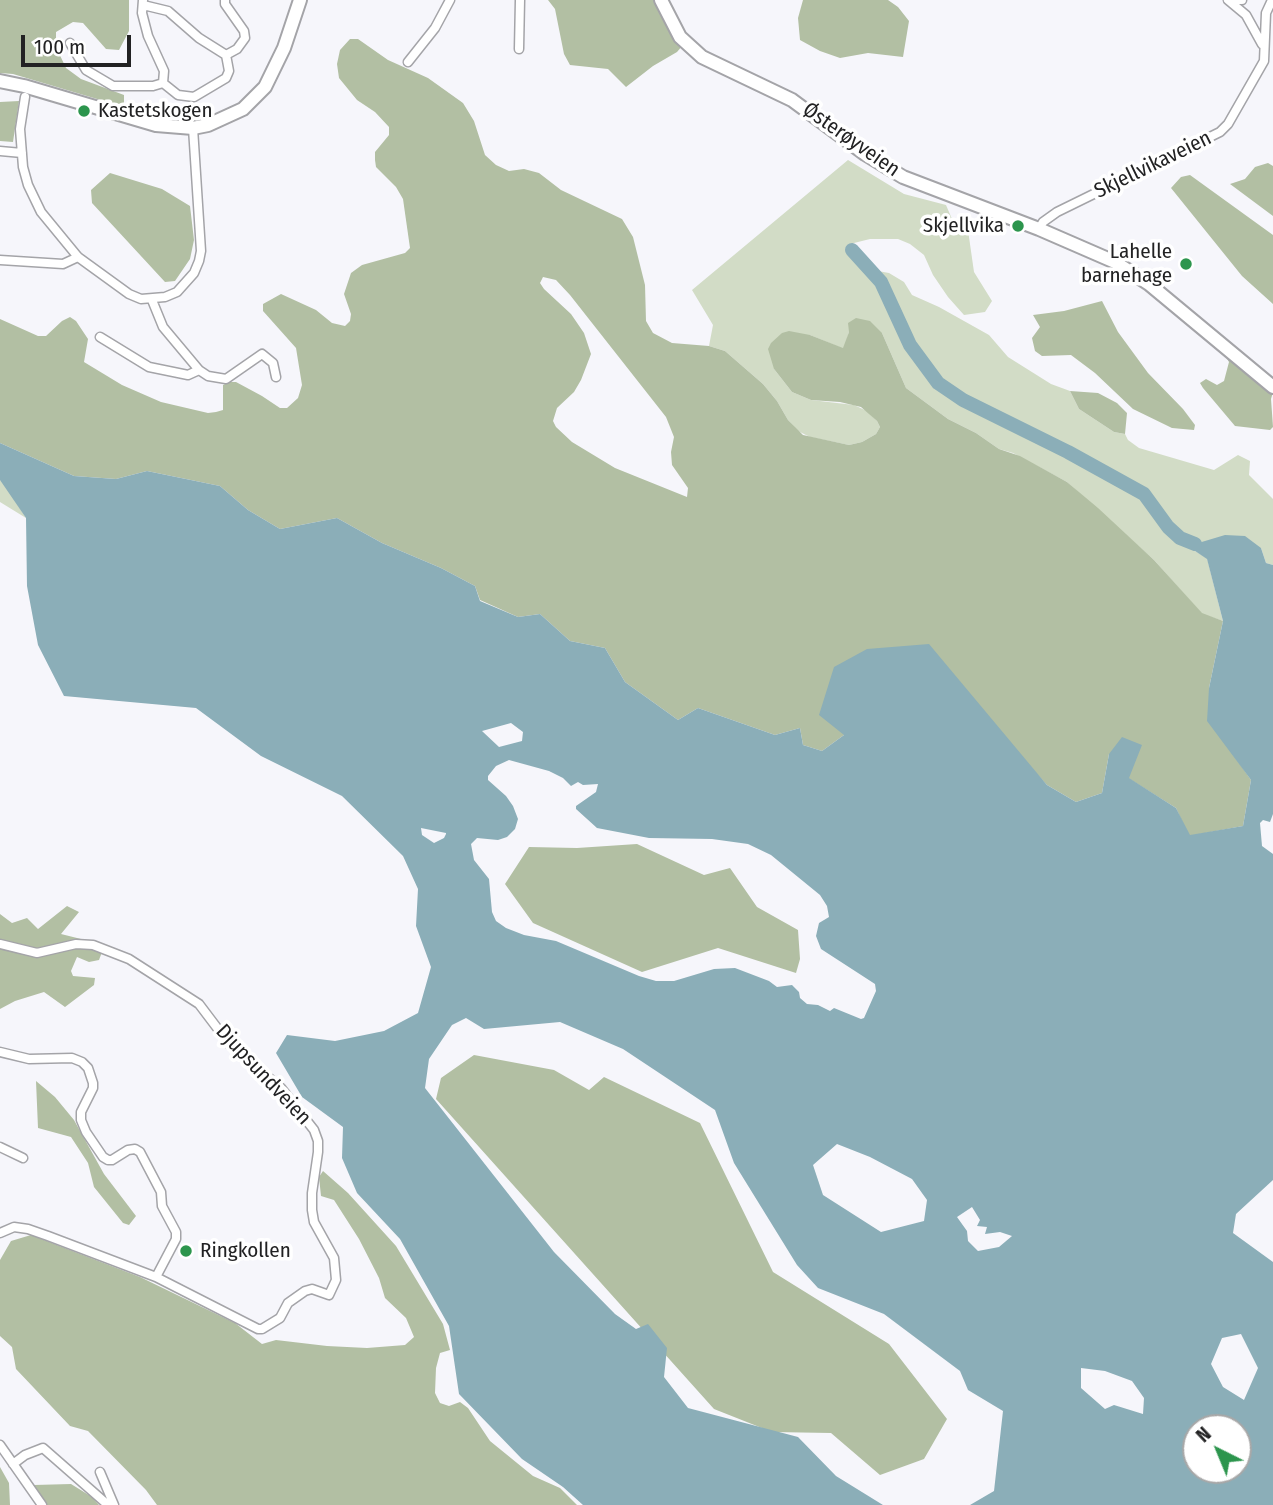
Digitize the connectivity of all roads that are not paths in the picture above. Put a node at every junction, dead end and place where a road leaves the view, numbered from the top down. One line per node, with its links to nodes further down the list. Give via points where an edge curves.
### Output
1 (225, 0): 13 (street, via 245,38)
2 (300, 0): 18 (main road, via 265,86 233,115)
3 (450, 0): 14 (street)
4 (520, 0): 12 (street)
5 (662, 0): 21 (main road, Østerøyveien, via 680,37 702,57 792,100 902,177)
6 (1230, 0): 7 (street); 11 (street, via 1246,15)
7 (1242, 0)
8 (1272, 0): 11 (street, Skjellvikaveien, via 1265,13)
9 (143, 3): 13 (street, via 168,11); 16 (street, via 148,36 164,71)
10 (70, 43): 16 (street, via 86,71 113,86)
11 (1264, 46): 21 (street, Skjellvikaveien, via 1264,61 1220,132 1057,212)
12 (519, 49)
13 (226, 55): 16 (street, via 226,78 194,97 178,95)
14 (408, 62)
15 (0, 81): 18 (main road, via 156,125)
16 (163, 83)
17 (25, 97): 20 (street)
18 (193, 128): 24 (street, via 199,261 186,285)
19 (0, 151): 20 (street)
20 (22, 153): 22 (street, via 28,185 41,212)
21 (1039, 229): 28 (main road, Østerøyveien, via 1138,276)
22 (78, 257): 23 (street, via 63,264); 24 (street, via 129,294)
23 (0, 260)
24 (152, 300): 26 (street, via 163,327)
25 (100, 337): 26 (street, via 149,367 188,375)
26 (199, 370): 27 (street, via 226,379 262,354 272,363)
27 (275, 377)
28 (1273, 387)
29 (0, 944): 34 (street, Djupsundveien, via 37,953 83,944 129,959 199,1004 230,1045 281,1088 307,1118 318,1141 312,1194 314,1222 334,1258 336,1280 329,1295 305,1290 288,1303 280,1318 258,1329)
30 (0, 1052): 34 (street, via 29,1059 72,1058 88,1068 93,1088 81,1112 86,1132 108,1160 128,1150 140,1152 176,1232)
31 (0, 1147): 32 (street)
32 (23, 1158)
33 (0, 1233): 34 (street, via 14,1227 28,1229)
34 (156, 1277)
35 (0, 1445): 36 (street)
36 (13, 1464): 38 (street); 39 (street, via 43,1448)
37 (100, 1472): 40 (street)
38 (42, 1505)
39 (108, 1505)
40 (114, 1505)

